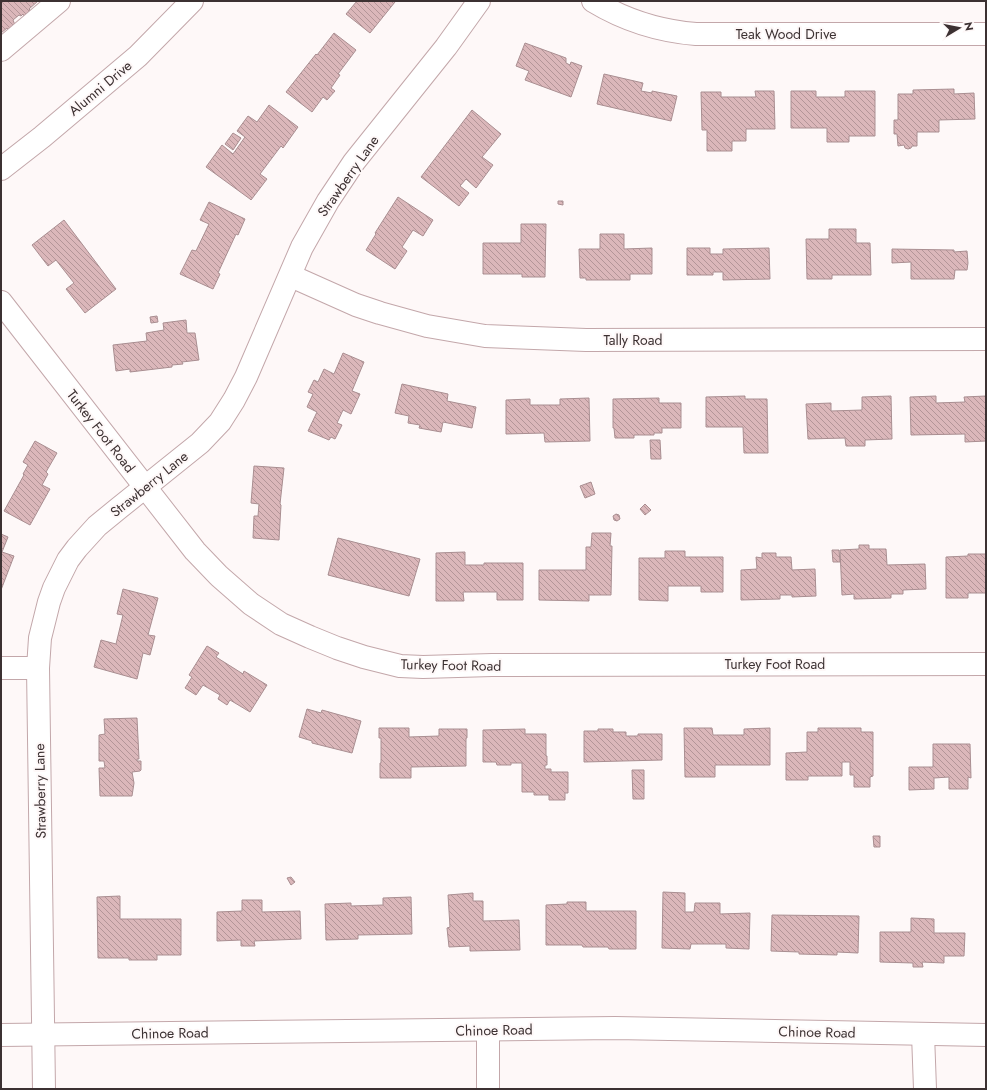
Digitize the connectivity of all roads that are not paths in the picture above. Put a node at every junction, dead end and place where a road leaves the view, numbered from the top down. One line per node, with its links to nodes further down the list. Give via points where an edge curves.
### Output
1 (59, 1): 6 (street)
2 (192, 1): 7 (street, Alumni Drive, via 138,56)
3 (479, 1): 8 (street, Strawberry Lane, via 446,47 354,162 328,201)
4 (593, 1): 5 (street, Teak Wood Drive, via 633,21 677,33)
5 (986, 34)
6 (1, 50)
7 (1, 169)
8 (290, 276): 10 (street, Tally Road, via 380,314 427,326 485,336 586,340); 11 (street, Strawberry Lane, via 246,377 220,422 200,443)
9 (1, 302): 11 (street, Turkey Foot Road)
10 (986, 339)
11 (145, 487): 12 (street, Turkey Foot Road, via 195,551 251,604 281,624 310,637 337,648 400,666); 14 (street, Strawberry Lane, via 97,526 68,560 49,602 40,638)
12 (986, 664)
13 (1, 668): 14 (street)
14 (38, 668): 16 (street, Strawberry Lane)
15 (488, 1030): 16 (street, Chinoe Road); 17 (street, Chinoe Road, via 615,1028); 21 (street)
16 (44, 1034): 18 (street, Chinoe Road); 20 (street, Strawberry Lane)
17 (924, 1034): 19 (street, Chinoe Road); 22 (street)
18 (1, 1035)
19 (986, 1035)
20 (44, 1089)
21 (488, 1089)
22 (925, 1089)

